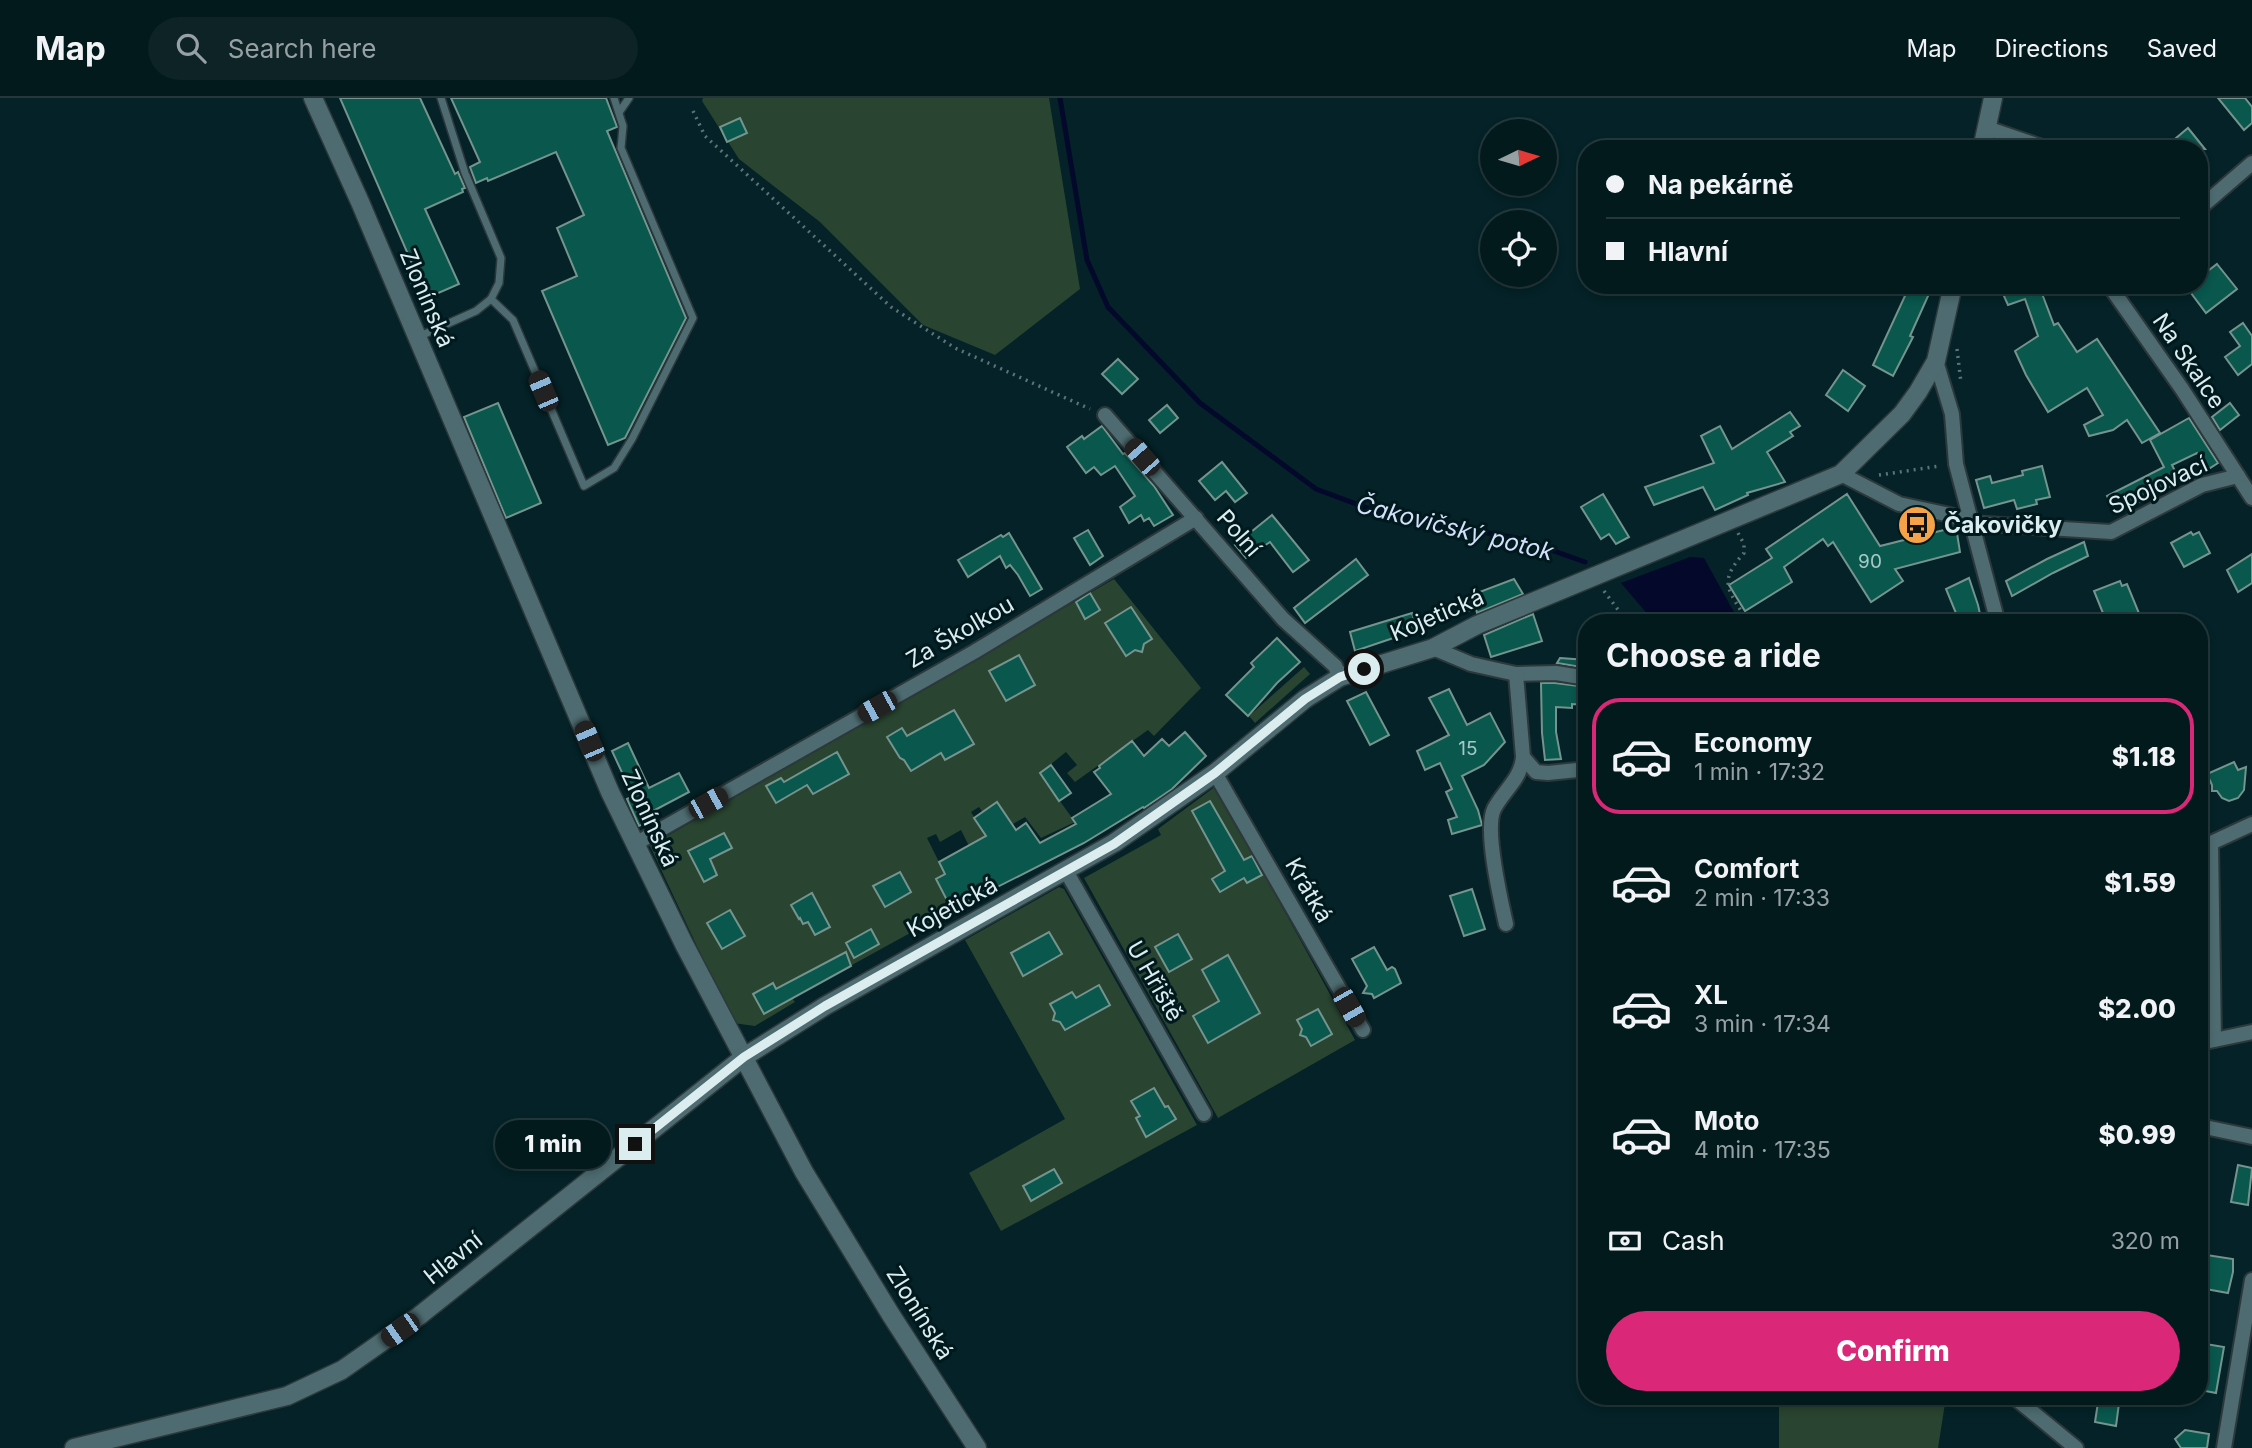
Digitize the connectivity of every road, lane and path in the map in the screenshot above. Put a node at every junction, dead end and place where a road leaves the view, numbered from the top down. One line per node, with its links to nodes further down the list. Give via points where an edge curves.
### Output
1 (313, 98): 16 (street, Zlonínská)
2 (441, 98): 15 (lane, via 465,173 501,258 499,283)
3 (614, 98): 6 (lane)
4 (629, 98): 6 (lane)
5 (1993, 98): 8 (street)
6 (620, 111): 15 (lane, via 624,126 621,148 693,318 614,468 584,486 513,320)
7 (693, 111): 18 (path, via 705,136 891,307 955,348)
8 (1987, 128): 9 (street); 10 (street)
9 (1984, 140)
10 (2022, 140)
11 (2252, 163): 12 (street)
12 (2208, 201)
13 (1951, 294): 17 (street, Kojetická)
14 (2115, 294): 20 (street, Na Skalce)
15 (491, 299): 16 (lane, via 476,311)
16 (417, 337): 37 (street, Zlonínská)
17 (1936, 361): 19 (street, Kojetická, via 1902,414); 23 (street, via 1948,397 1956,464)
18 (1105, 415): 22 (street, Polní)
19 (1842, 474): 23 (street, Spojovací, via 1899,504); 25 (street, Kojetická)
20 (2238, 476): 21 (street, Na Skalce); 23 (street, Spojovací, via 2202,485 2111,532)
21 (2252, 498)
22 (1196, 519): 31 (street, Polní, via 1283,619 1335,666); 37 (street, Za Školkou, via 974,652)
23 (1971, 523): 28 (street)
24 (1736, 530): 27 (path, via 1744,553 1730,569 1727,585)
25 (1593, 577): 26 (path); 29 (street, Kojetická)
26 (1621, 614)
27 (1743, 614)
28 (1996, 614)
29 (1433, 648): 30 (street, via 1471,664); 31 (street, Kojetická)
30 (1516, 674): 32 (street); 33 (street)
31 (1340, 677): 35 (street, Kojetická, via 1305,699)
32 (1578, 677)
33 (1523, 757): 34 (street, via 1535,772); 39 (street, via 1522,769 1493,811 1492,849)
34 (1578, 770)
35 (1215, 773): 38 (street, Kojetická, via 1114,844); 41 (street, Krátká)
36 (2252, 824): 40 (street, via 2211,843)
37 (635, 844): 44 (street, Zlonínská)
38 (1066, 871): 44 (street, Kojetická, via 825,1006); 45 (street, U Hřiště)
39 (1506, 925)
40 (2208, 992)
41 (1363, 1030)
42 (2252, 1032): 43 (street)
43 (2208, 1041)
44 (744, 1057): 50 (street, Hlavní, via 419,1316 342,1370 287,1396); 51 (street, Zlonínská, via 804,1172)
45 (1205, 1114)
46 (2208, 1128): 47 (street)
47 (2252, 1137)
48 (2252, 1280): 53 (street)
49 (2025, 1405): 52 (street)
50 (75, 1448)
51 (977, 1448)
52 (2076, 1448)
53 (2224, 1448)

